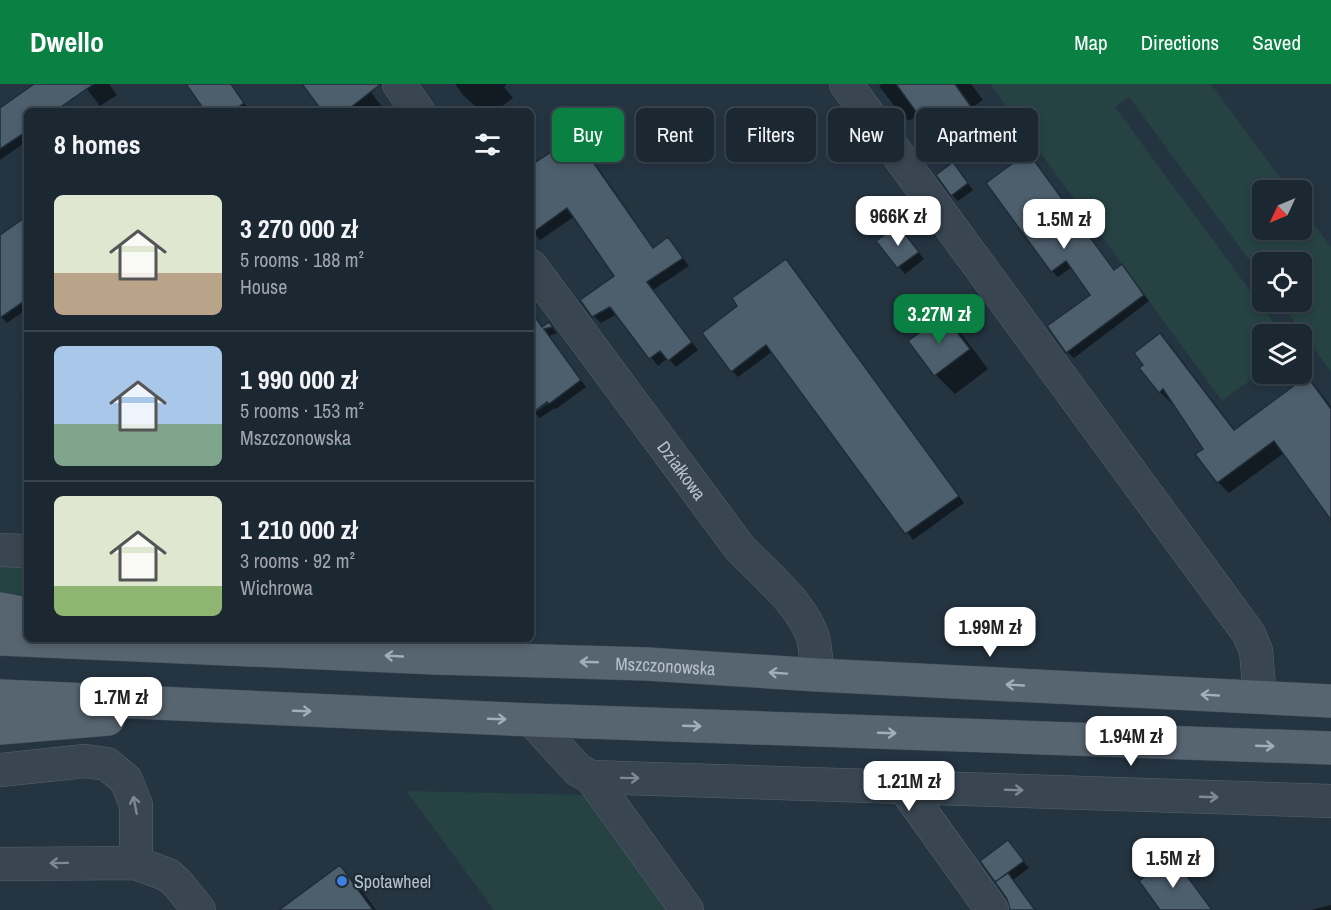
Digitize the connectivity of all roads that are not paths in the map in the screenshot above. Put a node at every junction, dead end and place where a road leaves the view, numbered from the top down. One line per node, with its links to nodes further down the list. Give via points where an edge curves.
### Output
1 (399, 84): 3 (street)
2 (846, 84): 17 (street, via 1249,634 1256,651)
3 (416, 108)
4 (534, 270): 15 (street, Działkowa, via 739,547 804,618 813,638)
5 (0, 550): 6 (street)
6 (24, 551)
7 (0, 609): 8 (main road)
8 (24, 613)
9 (0, 639): 10 (main road, Mszczonowska)
10 (24, 640)
11 (71, 642): 13 (main road, Mszczonowska)
12 (195, 642): 13 (main road)
13 (236, 649): 14 (main road, Mszczonowska, one-way to 13)
14 (436, 649): 15 (main road, Mszczonowska, one-way to 14)
15 (818, 675): 17 (main road, Mszczonowska, one-way to 15)
16 (0, 696): 19 (main road)
17 (1260, 697): 18 (main road, Mszczonowska)
18 (1331, 701)
19 (244, 709): 20 (main road, one-way to 20); 21 (main road)
20 (532, 720): 22 (main road, one-way to 22); 24 (street, via 578,770)
21 (0, 728)
22 (1331, 748)
23 (0, 770): 27 (street, one-way to 23, via 136,805 126,780 107,764 85,761)
24 (591, 777): 25 (street, one-way to 25); 31 (street)
25 (904, 787): 26 (street, one-way to 26); 32 (street)
26 (1331, 801)
27 (126, 862): 28 (street, one-way to 28); 29 (street, via 122,868 164,898); 30 (street, via 168,875)
28 (0, 864)
29 (173, 910)
30 (199, 910)
31 (687, 910)
32 (992, 910)

